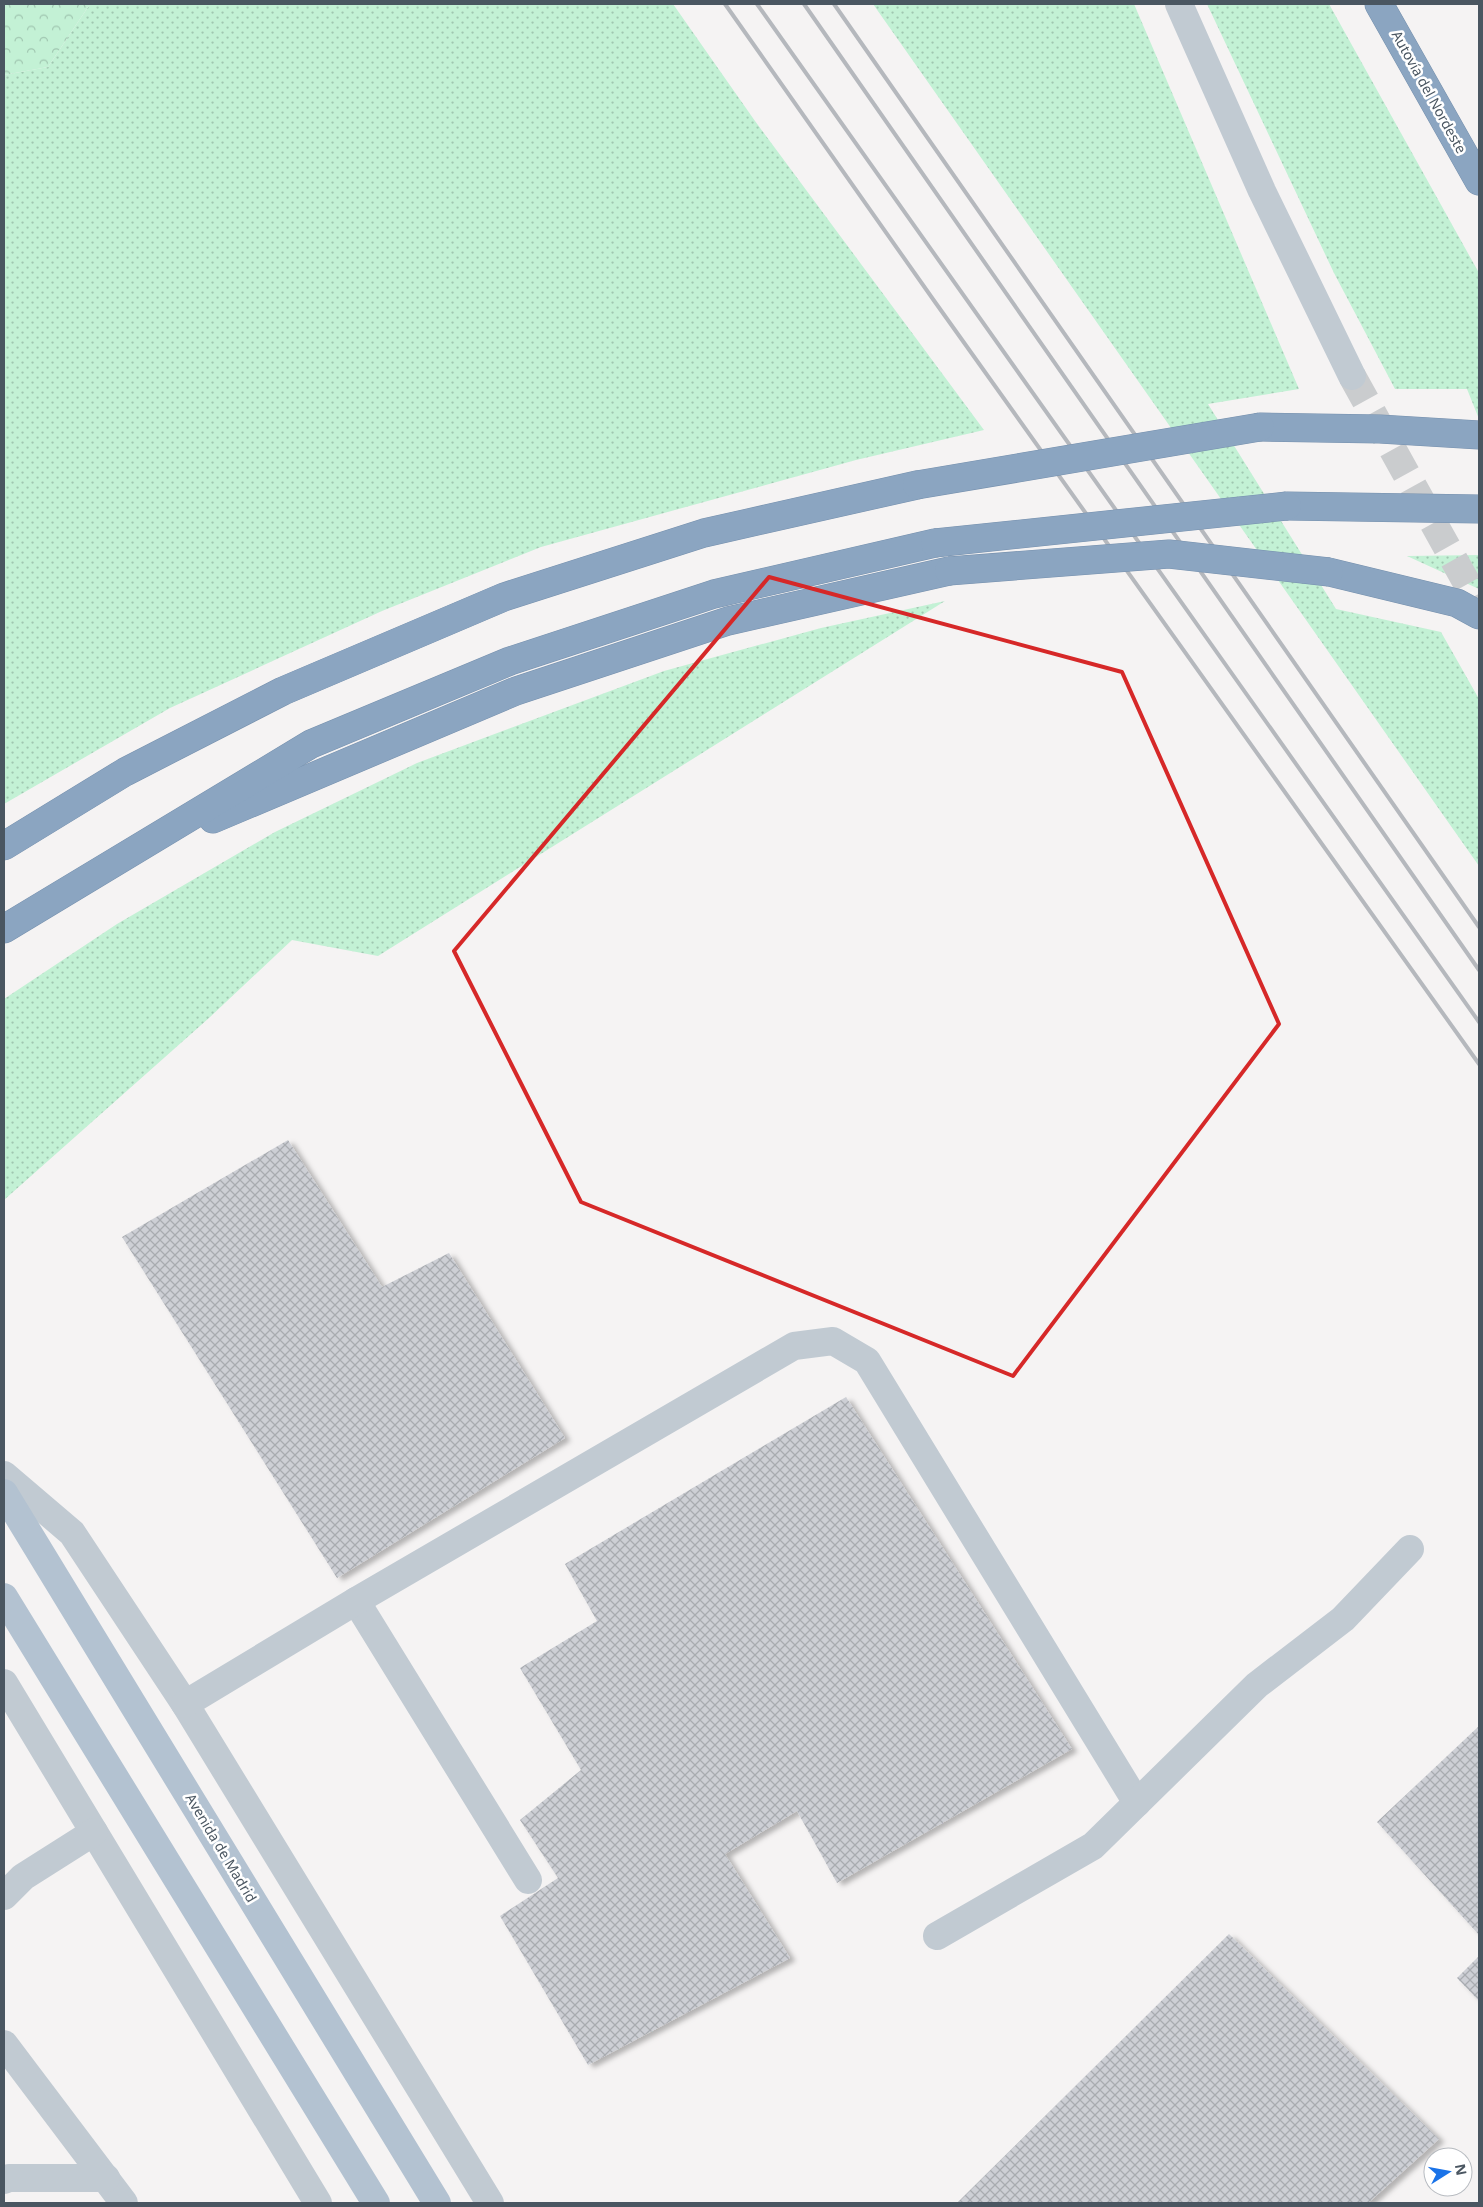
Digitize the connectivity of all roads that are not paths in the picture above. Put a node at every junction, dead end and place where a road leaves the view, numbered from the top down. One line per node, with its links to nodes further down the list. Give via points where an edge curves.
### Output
1 (1180, 4): 4 (street, via 1262,191)
2 (1380, 4): 3 (highway, Autovía del Nordeste)
3 (1479, 181)
4 (1352, 376)
5 (1479, 435): 8 (highway, bridge, via 1260,427 917,485 704,533 504,597 283,691 125,772)
6 (1479, 509): 9 (highway, bridge, via 1287,506 935,543 714,594 510,661 311,744)
7 (1479, 615): 9 (highway, bridge, via 1458,603 1329,572 1169,554 948,571 728,621 516,691)
8 (4, 846)
9 (117, 860): 10 (highway)
10 (5, 928)
11 (4, 1475): 17 (street, via 72,1533)
12 (4, 1493): 29 (main road, Avenida de Madrid)
13 (1410, 1549): 18 (street, via 1343,1619 1257,1685)
14 (4, 1597): 28 (main road)
15 (356, 1601): 17 (street); 18 (street, via 794,1346 833,1340 867,1361); 20 (street)
16 (4, 1683): 19 (street)
17 (184, 1704): 30 (street)
18 (1137, 1803): 22 (street, via 1093,1846)
19 (94, 1832): 21 (street, via 23,1877); 27 (street)
20 (528, 1880)
21 (4, 1896)
22 (937, 1936)
23 (4, 2044): 24 (street)
24 (106, 2178): 25 (street); 26 (street)
25 (4, 2180)
26 (124, 2203)
27 (318, 2203)
28 (376, 2203)
29 (437, 2203)
30 (490, 2203)

